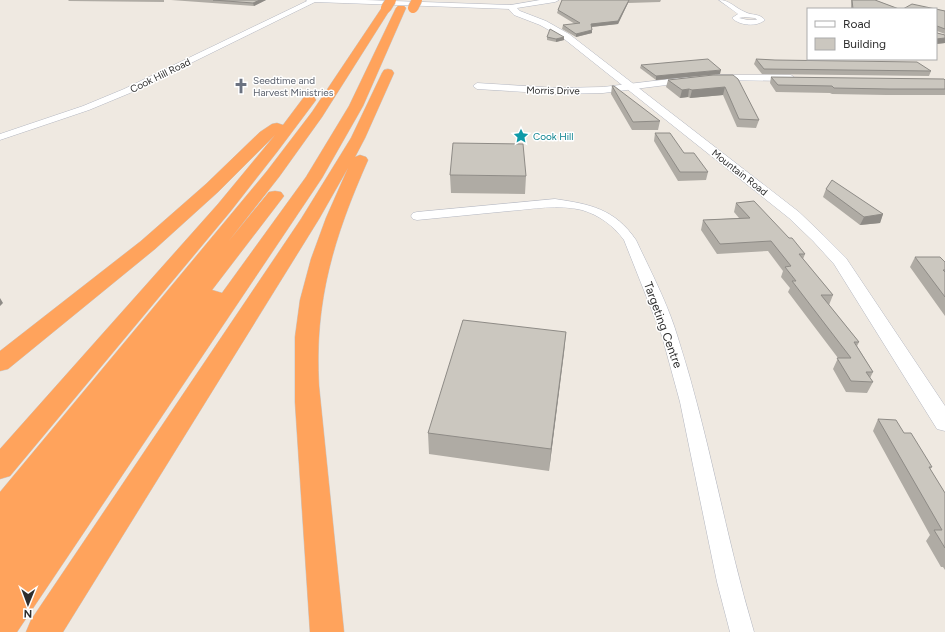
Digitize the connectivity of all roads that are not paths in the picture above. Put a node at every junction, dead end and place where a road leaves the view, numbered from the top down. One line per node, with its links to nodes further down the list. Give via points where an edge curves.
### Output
1 (309, 0): 2 (street)
2 (314, 0): 7 (street); 18 (street, Cook Hill Road, via 127,91 78,111)
3 (555, 0): 7 (street)
4 (722, 0): 8 (street)
5 (376, 4): 9 (highway)
6 (403, 6): 9 (highway)
7 (511, 7): 14 (street, Mountain Road, via 517,13 566,36)
8 (744, 15)
9 (376, 43): 17 (highway); 23 (highway); 24 (highway, via 350,76 339,99 290,176); 25 (highway, via 372,64 323,147); 27 (highway, via 348,120 296,205)
10 (711, 78): 11 (street)
11 (798, 78)
12 (699, 79): 14 (street, Morris Drive)
13 (477, 86): 14 (street, Morris Drive, via 558,92)
14 (629, 86): 21 (street, Mountain Road, via 794,215 818,238 840,262)
15 (316, 90): 16 (highway)
16 (296, 118): 20 (highway, via 268,132 165,230); 22 (highway, via 224,208)
17 (362, 131): 26 (highway, via 366,138 365,147 320,262 310,304 306,336 306,390); 28 (highway, via 310,219)
18 (0, 137)
19 (417, 216): 29 (street, Targeting Centre, via 555,203 584,207 597,212 623,230 630,240 670,336 689,402 728,582)
20 (0, 363)
21 (945, 423)
22 (0, 468)
23 (0, 514)
24 (0, 550)
25 (0, 590)
26 (330, 626)
27 (0, 627)
28 (43, 632)
29 (742, 632)

